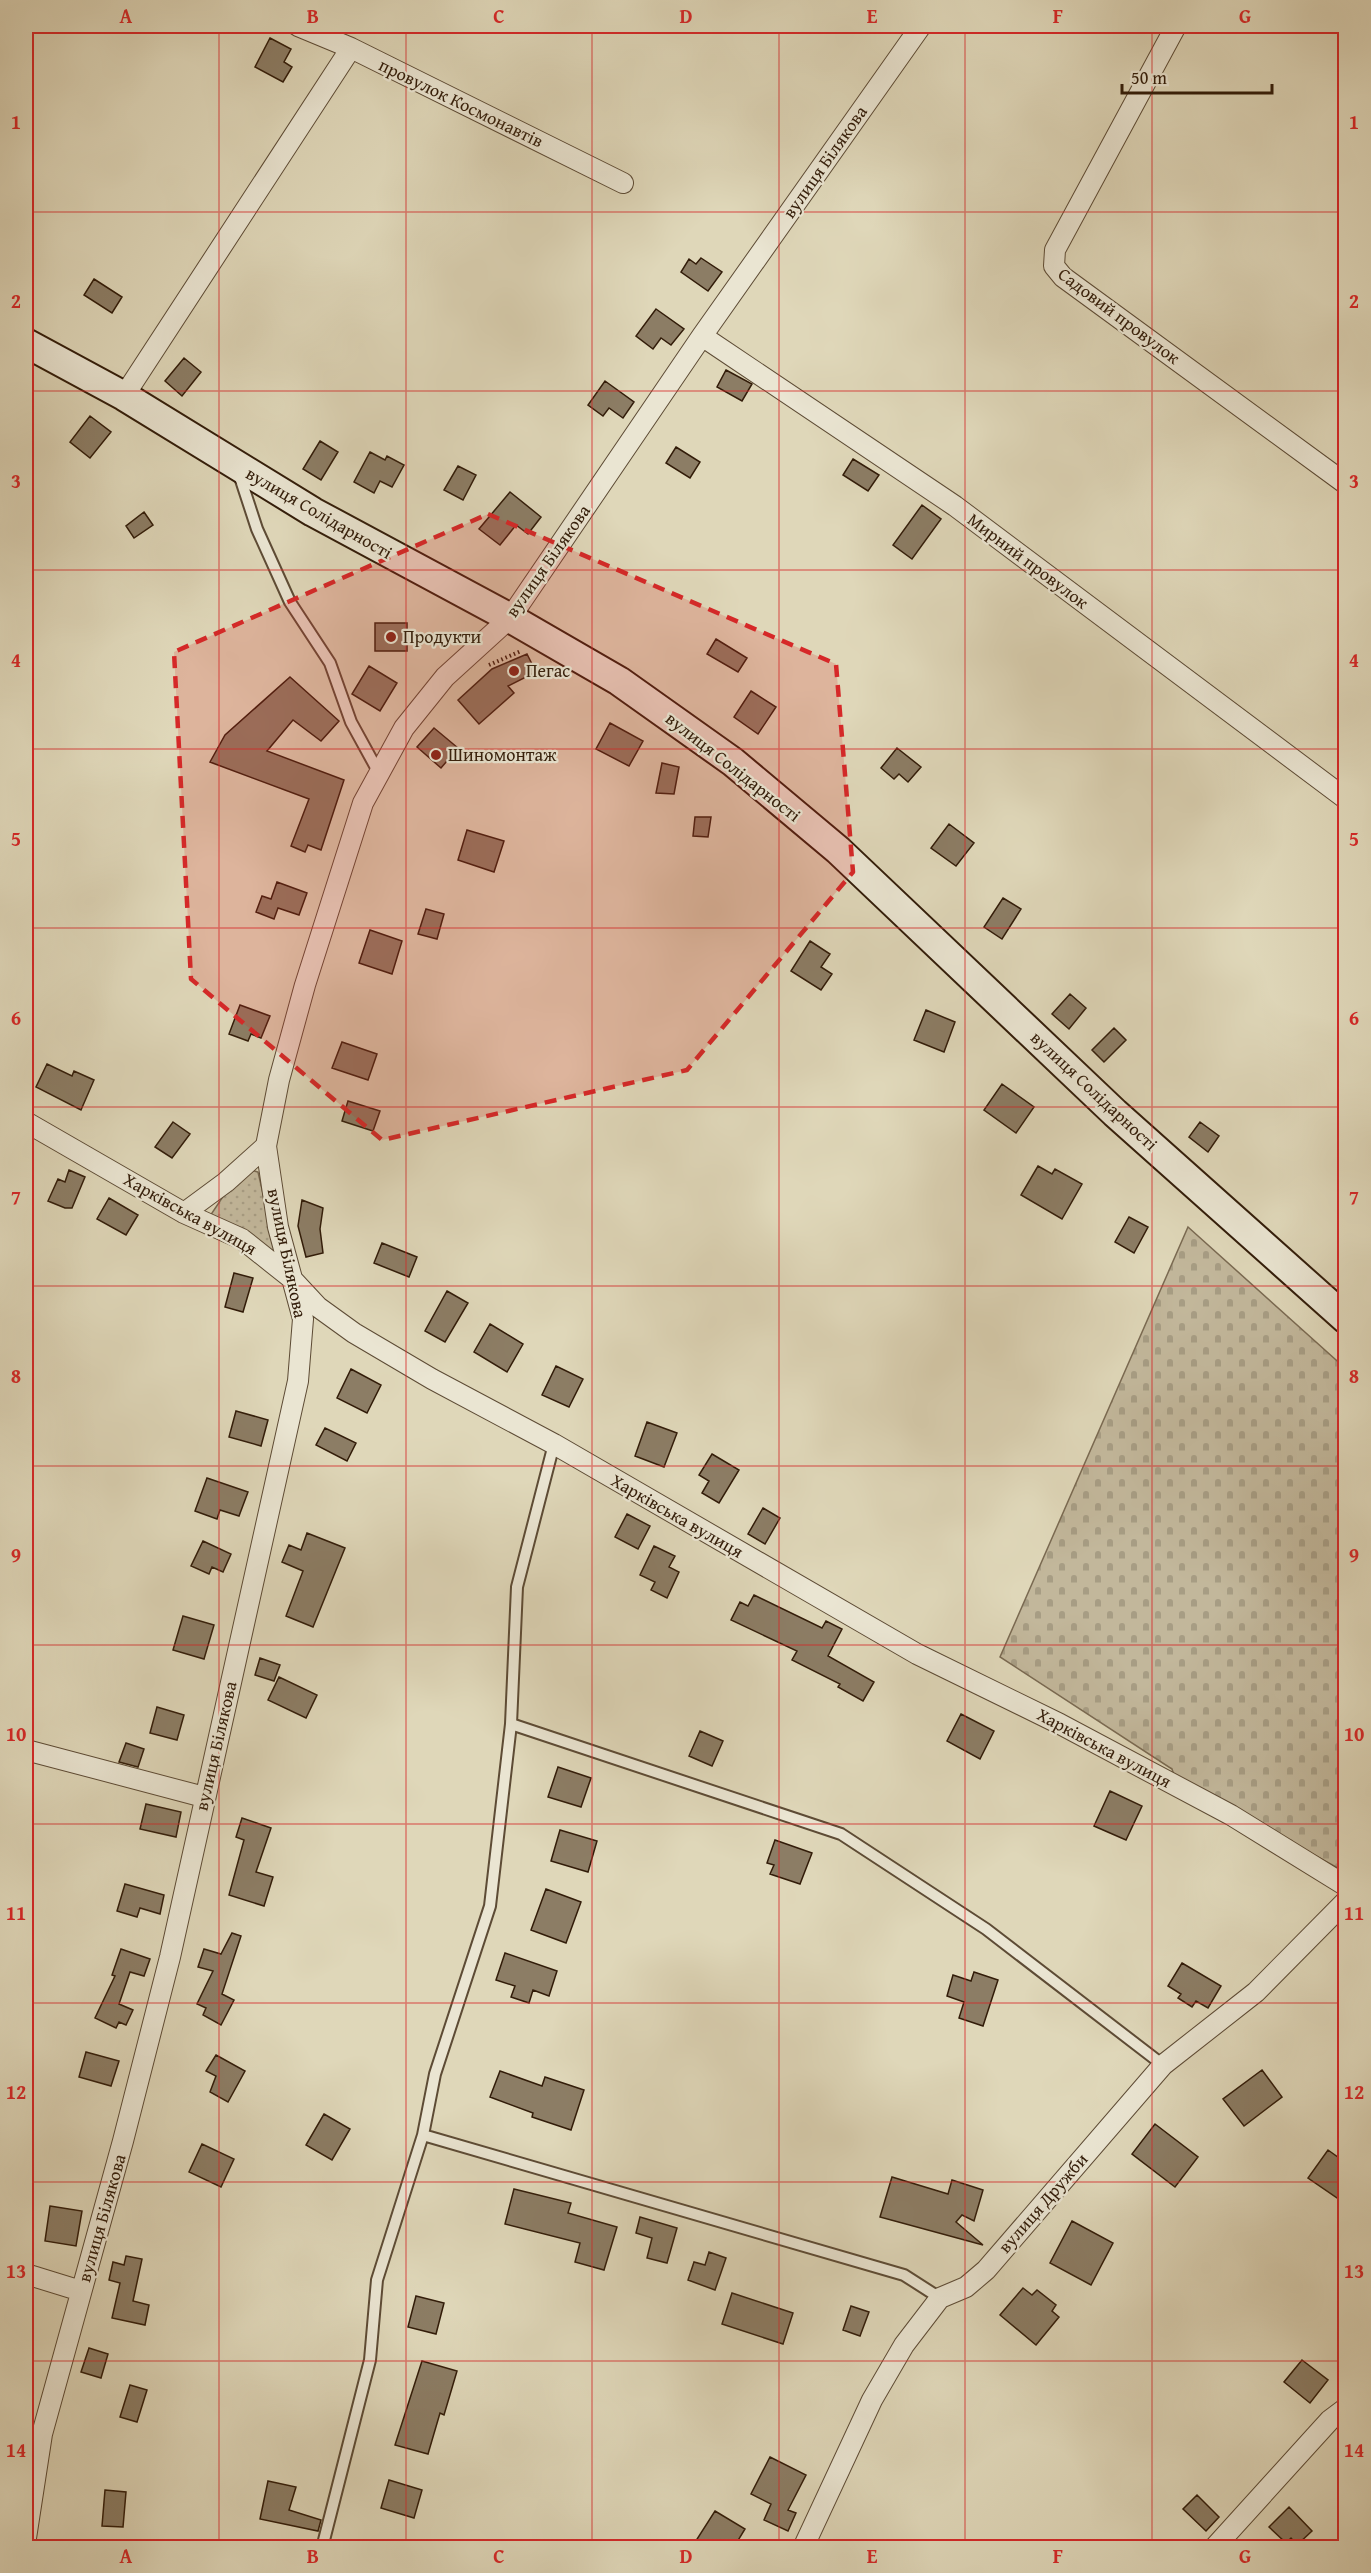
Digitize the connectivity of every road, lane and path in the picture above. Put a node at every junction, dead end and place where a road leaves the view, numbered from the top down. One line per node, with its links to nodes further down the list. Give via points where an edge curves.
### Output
1 (298, 26): 4 (street, провулок Космонавтів)
2 (921, 26): 6 (street, вулиця Білякова)
3 (1176, 26): 10 (street, Садовий провулок, via 1055,250 1054,266 1063,277)
4 (351, 48): 5 (street, провулок Космонавтів); 8 (street)
5 (623, 183)
6 (702, 336): 11 (street, вулиця Білякова); 15 (street, Мирний провулок, via 956,507)
7 (26, 343): 8 (main road, вулиця Солідарності)
8 (124, 396): 9 (main road, вулиця Солідарності)
9 (236, 465): 11 (main road, вулиця Солідарності, via 313,512); 14 (lane, via 257,529 290,602 330,663 351,722)
10 (1346, 484)
11 (510, 618): 14 (street, вулиця Білякова, via 445,677 404,728); 20 (main road, вулиця Солідарності, via 619,681 733,762 837,850 1115,1113)
12 (524, 649): 13 (path)
13 (482, 668)
14 (379, 773): 17 (street, вулиця Білякова, via 363,803 305,985)
15 (1346, 799)
16 (26, 1122): 18 (street, Харківська вулиця)
17 (266, 1146): 18 (street); 19 (street, вулиця Білякова, via 278,1227)
18 (184, 1213): 19 (street, Харківська вулиця, via 242,1239)
19 (291, 1278): 21 (street, Харківська вулиця, via 318,1307 354,1333); 24 (street, вулиця Білякова, via 303,1319 298,1381)
20 (1346, 1319)
21 (554, 1444): 22 (lane, via 517,1587); 25 (street, Харківська вулиця, via 917,1654 1231,1815)
22 (511, 1725): 27 (lane, via 841,1834 986,1929); 28 (lane, via 490,1906 435,2074)
23 (26, 1750): 24 (street)
24 (204, 1797): 30 (street, вулиця Білякова, via 170,1957)
25 (1346, 1886)
26 (1346, 1901): 27 (street, вулиця Дружби, via 1256,1992)
27 (1163, 2065): 31 (street, вулиця Дружби, via 986,2270 966,2286)
28 (423, 2135): 31 (lane, via 904,2275); 34 (lane, via 377,2280 370,2360)
29 (26, 2274): 30 (street)
30 (81, 2292): 33 (street, вулиця Білякова, via 42,2434)
31 (940, 2298): 35 (street, вулиця Дружби, via 904,2345 872,2400)
32 (1346, 2408): 36 (street, via 1330,2420)
33 (26, 2538)
34 (322, 2547)
35 (803, 2547)
36 (1214, 2547)

